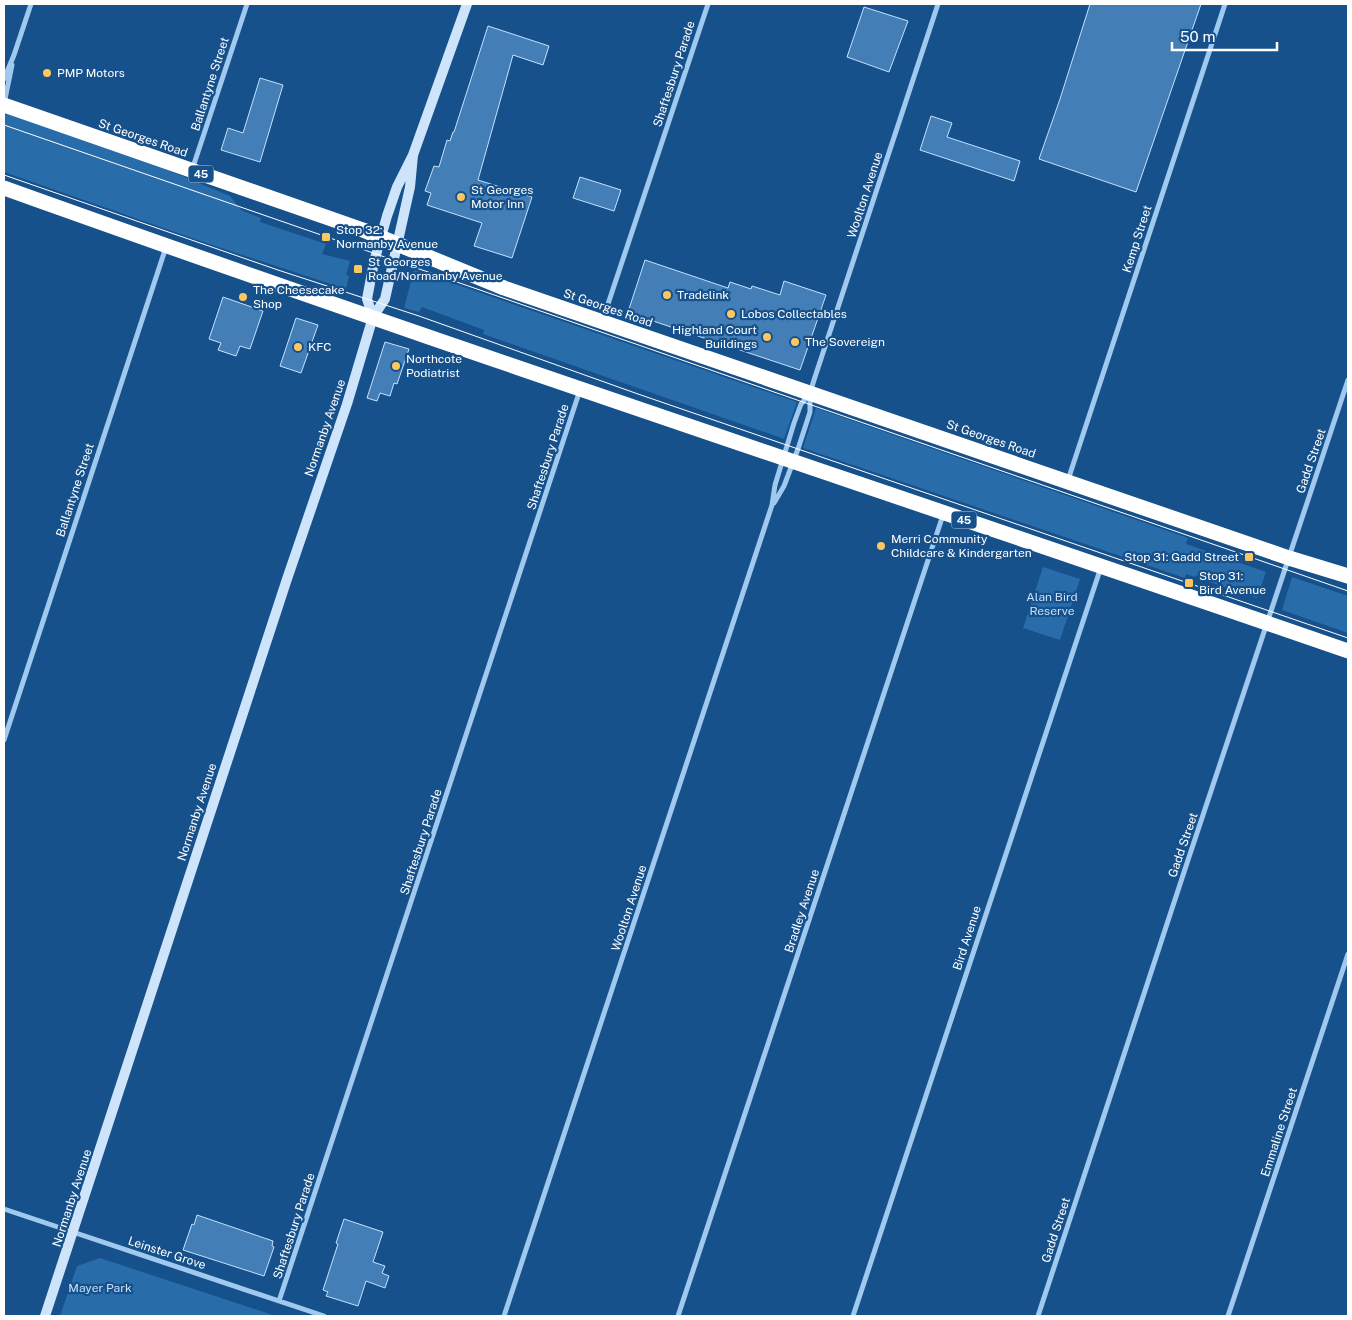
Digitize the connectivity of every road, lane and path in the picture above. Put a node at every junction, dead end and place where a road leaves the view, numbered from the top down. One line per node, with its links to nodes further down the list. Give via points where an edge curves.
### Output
1 (31, 4): 7 (street)
2 (247, 4): 11 (street, Ballantyne Street)
3 (467, 4): 10 (main road, Normanby Avenue)
4 (708, 4): 17 (street, Shaftesbury Parade)
5 (938, 4): 20 (street, Woolton Avenue)
6 (1225, 4): 22 (street, Kemp Street)
7 (14, 55): 8 (street); 9 (street)
8 (4, 79)
9 (4, 105): 11 (highway, St Georges Road / 45)
10 (413, 155): 13 (main road, Normanby Avenue, via 397,187); 14 (main road, Normanby Avenue)
11 (192, 170): 13 (highway, St Georges Road / 45)
12 (4, 188): 15 (highway, 45)
13 (381, 237): 14 (highway, St Georges Road / 45); 16 (main road, Normanby Avenue, via 367,299)
14 (398, 244): 16 (main road, Normanby Avenue, via 386,299); 17 (highway, St Georges Road / 45, via 476,278)
15 (166, 246): 16 (highway, 45); 30 (street, Ballantyne Street)
16 (372, 317): 19 (highway, 45); 33 (main road, Normanby Avenue, via 347,404)
17 (602, 322): 20 (highway, St Georges Road / 45)
18 (1348, 380): 25 (street, Gadd Street)
19 (580, 389): 21 (highway, 45); 34 (street, Shaftesbury Parade)
20 (810, 393): 21 (street, Woolton Avenue, via 810,412); 21 (street, Woolton Avenue, via 800,406); 22 (highway, St Georges Road / 45)
21 (789, 460): 23 (street, Woolton Avenue, via 775,485); 23 (street, Woolton Avenue, via 784,486); 24 (highway, 45)
22 (1067, 481): 25 (highway, St Georges Road / 45)
23 (772, 505): 37 (street, Woolton Avenue)
24 (944, 513): 26 (highway, 45); 38 (street, Bradley Avenue)
25 (1289, 558): 27 (highway, St Georges Road / 45); 28 (street, Gadd Street)
26 (1101, 567): 28 (highway, 45); 39 (street, Bird Avenue)
27 (1348, 576)
28 (1267, 623): 29 (highway, 45); 40 (street, Gadd Street)
29 (1348, 651)
30 (4, 740)
31 (1348, 954): 41 (street, Emmaline Street)
32 (4, 1209): 33 (street, Leinster Grove)
33 (73, 1233): 34 (street, Leinster Grove); 35 (main road, Normanby Avenue)
34 (279, 1301): 36 (street, Leinster Grove)
35 (45, 1316)
36 (324, 1316)
37 (504, 1316)
38 (678, 1316)
39 (853, 1316)
40 (1038, 1316)
41 (1228, 1316)

